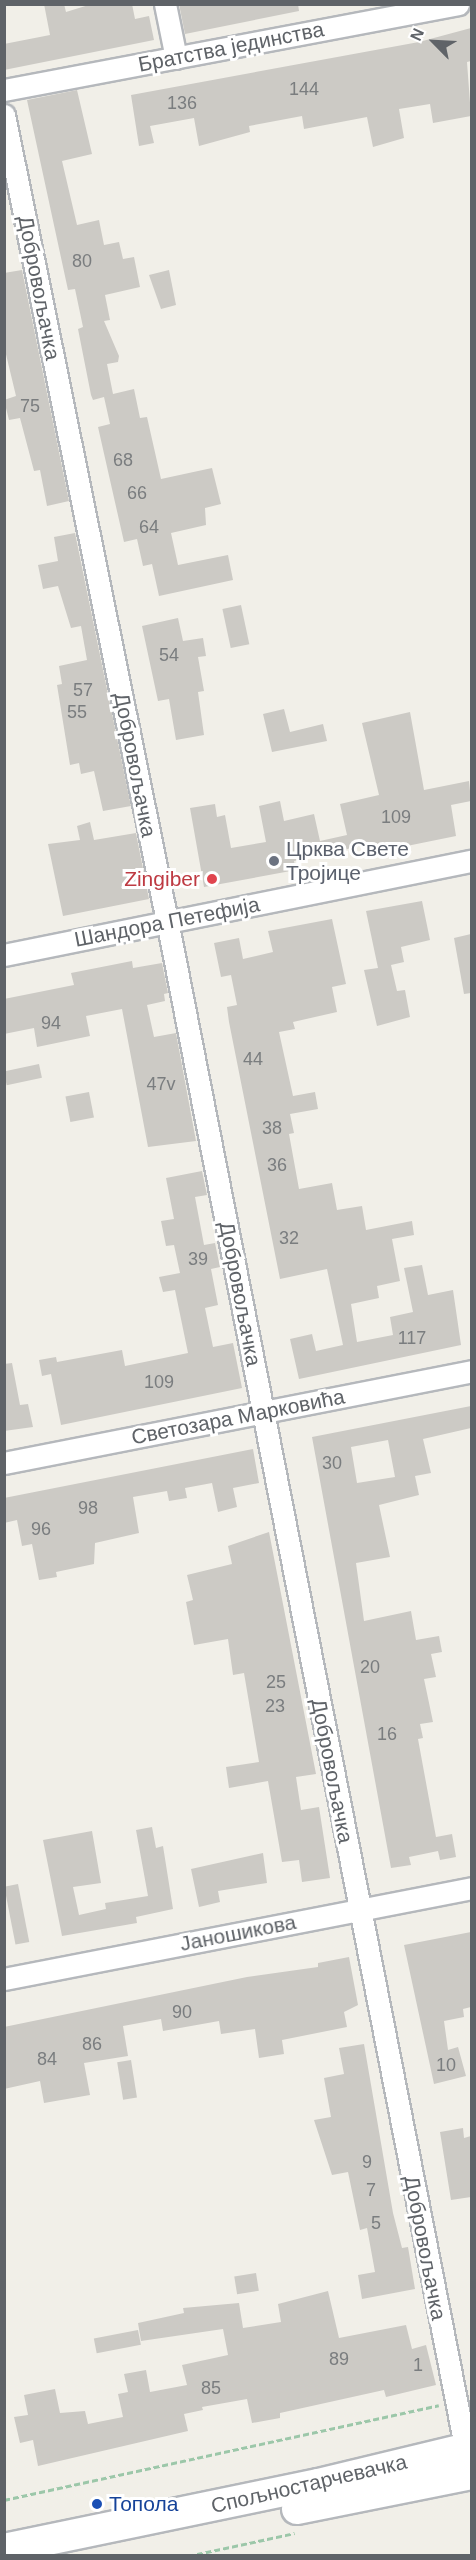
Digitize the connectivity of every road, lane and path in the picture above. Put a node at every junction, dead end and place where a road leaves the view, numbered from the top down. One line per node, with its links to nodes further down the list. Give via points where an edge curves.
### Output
1 (165, 4): 3 (street)
2 (458, 4): 3 (street, Братства јединства)
3 (176, 58): 4 (street, Братства јединства)
4 (4, 90)
5 (4, 115): 7 (street, Добровољачка)
6 (471, 861): 7 (street, Шандора Петефија)
7 (166, 923): 8 (street, Шандора Петефија); 10 (street, Добровољачка)
8 (4, 955)
9 (471, 1371): 10 (street, Светозара Марковића)
10 (263, 1412): 11 (street, Светозара Марковића); 13 (street, Добровољачка)
11 (4, 1463)
12 (471, 1888): 13 (street, Јаношикова)
13 (358, 1910): 14 (street, Јаношикова); 15 (street, Добровољачка)
14 (4, 1979)
15 (456, 2402): 16 (street, Добровољачка); 17 (path)
16 (469, 2461): 18 (street, Спољностарчевачка, via 318,2484); 19 (street, Спољностарчевачка)
17 (4, 2500)
18 (4, 2549)
19 (71, 2556)

